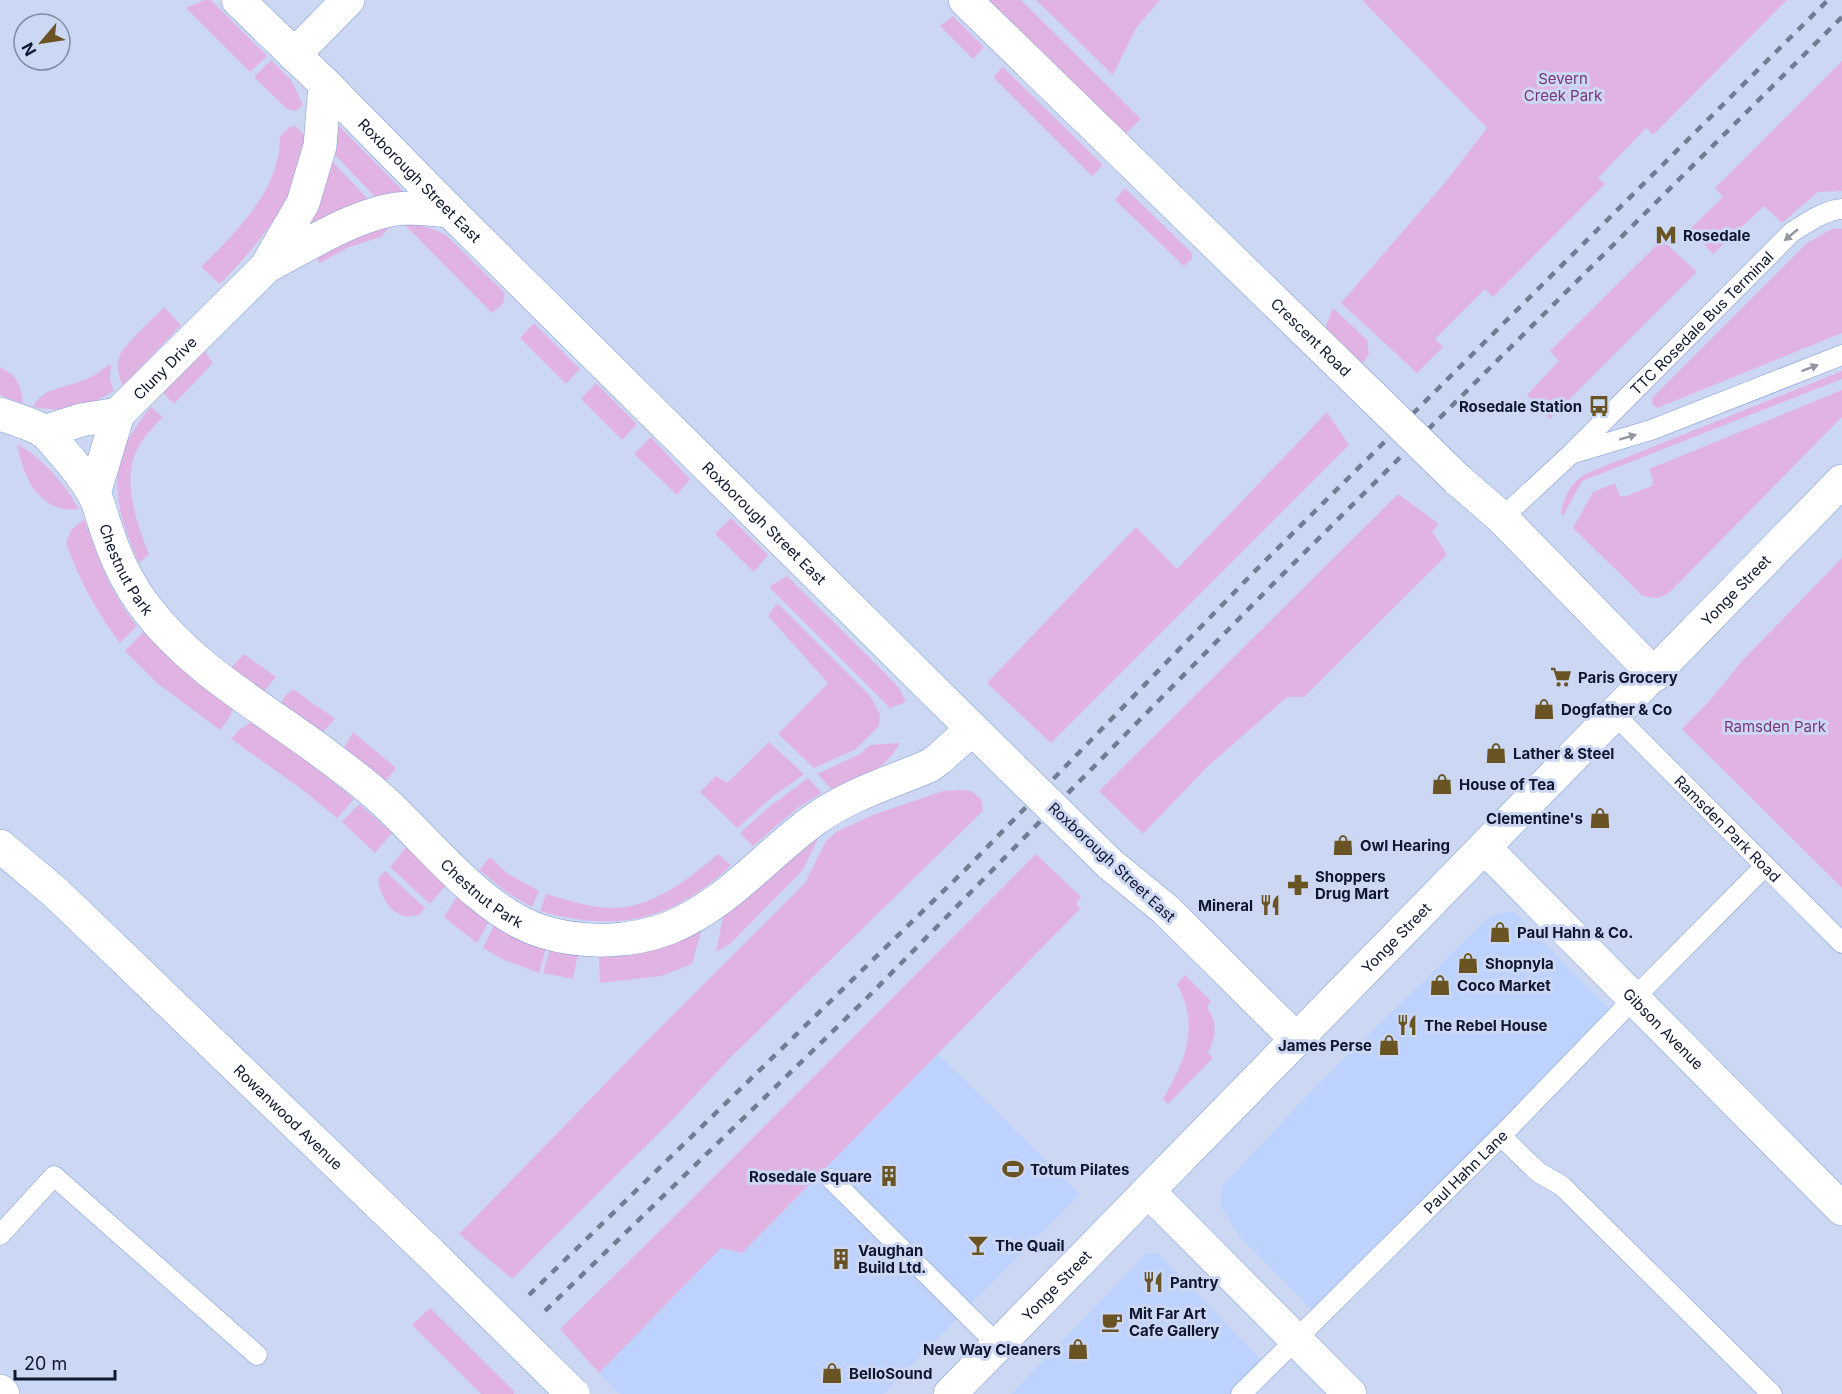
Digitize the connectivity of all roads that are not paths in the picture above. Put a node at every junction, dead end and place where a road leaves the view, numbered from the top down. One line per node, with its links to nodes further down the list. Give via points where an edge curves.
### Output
1 (238, 0): 4 (street, Roxborough Street East)
2 (348, 0): 4 (street)
3 (965, 0): 16 (street, Crescent Road, bridge, via 1457,479)
4 (294, 55): 5 (street, Roxborough Street East)
5 (325, 84): 7 (street, Roxborough Street East); 8 (street, Cluny Drive, via 320,146 303,203)
6 (1842, 209): 13 (lane, TTC Rosedale Bus Terminal, one-way to 13, via 1812,219 1792,232)
7 (450, 211): 8 (street, Cluny Drive, via 407,208 376,214 335,230); 19 (street, Roxborough Street East)
8 (266, 267): 11 (street, Cluny Drive)
9 (1842, 355): 13 (lane, TTC Rosedale Bus Terminal, one-way to 9, via 1652,430)
10 (0, 414): 12 (street, Chestnut Park)
11 (118, 414): 12 (street); 15 (street)
12 (44, 432): 15 (street, Chestnut Park)
13 (1572, 453): 16 (lane, TTC Rosedale Bus Terminal)
14 (1842, 481): 17 (street, Yonge Street)
15 (94, 494): 19 (street, Chestnut Park, via 129,584 171,637 203,666 334,760 494,906 543,932 578,939 615,940 671,927 740,883 817,818 929,766)
16 (1502, 518): 17 (street, Crescent Road)
17 (1654, 675): 18 (street, Yonge Street)
18 (1615, 715): 21 (street, Yonge Street); 22 (lane, Ramsden Park Road)
19 (972, 729): 25 (street, Roxborough Street East, bridge, via 1110,864 1165,909)
20 (0, 846): 36 (street, Rowanwood Avenue, bridge, via 65,901)
21 (1485, 848): 24 (street, Gibson Avenue); 25 (street, Yonge Street)
22 (1764, 867): 23 (lane, Ramsden Park Road); 24 (lane, Paul Hahn Lane)
23 (1842, 943)
24 (1634, 999): 26 (lane, Paul Hahn Lane); 29 (street, Gibson Avenue)
25 (1297, 1040): 28 (street, Yonge Street)
26 (1501, 1136): 31 (lane, Paul Hahn Lane); 40 (lane, via 1538,1172 1562,1186)
27 (831, 1179): 32 (lane)
28 (1149, 1192): 31 (street); 32 (street, Yonge Street)
29 (1842, 1209)
30 (0, 1235): 33 (lane, via 54,1176)
31 (1296, 1339): 38 (lane, Paul Hahn Lane); 39 (street)
32 (998, 1346): 37 (street, Yonge Street)
33 (257, 1355)
34 (0, 1391): 35 (street)
35 (3, 1394)
36 (573, 1394)
37 (950, 1394)
38 (1241, 1394)
39 (1350, 1394)
40 (1772, 1394)

